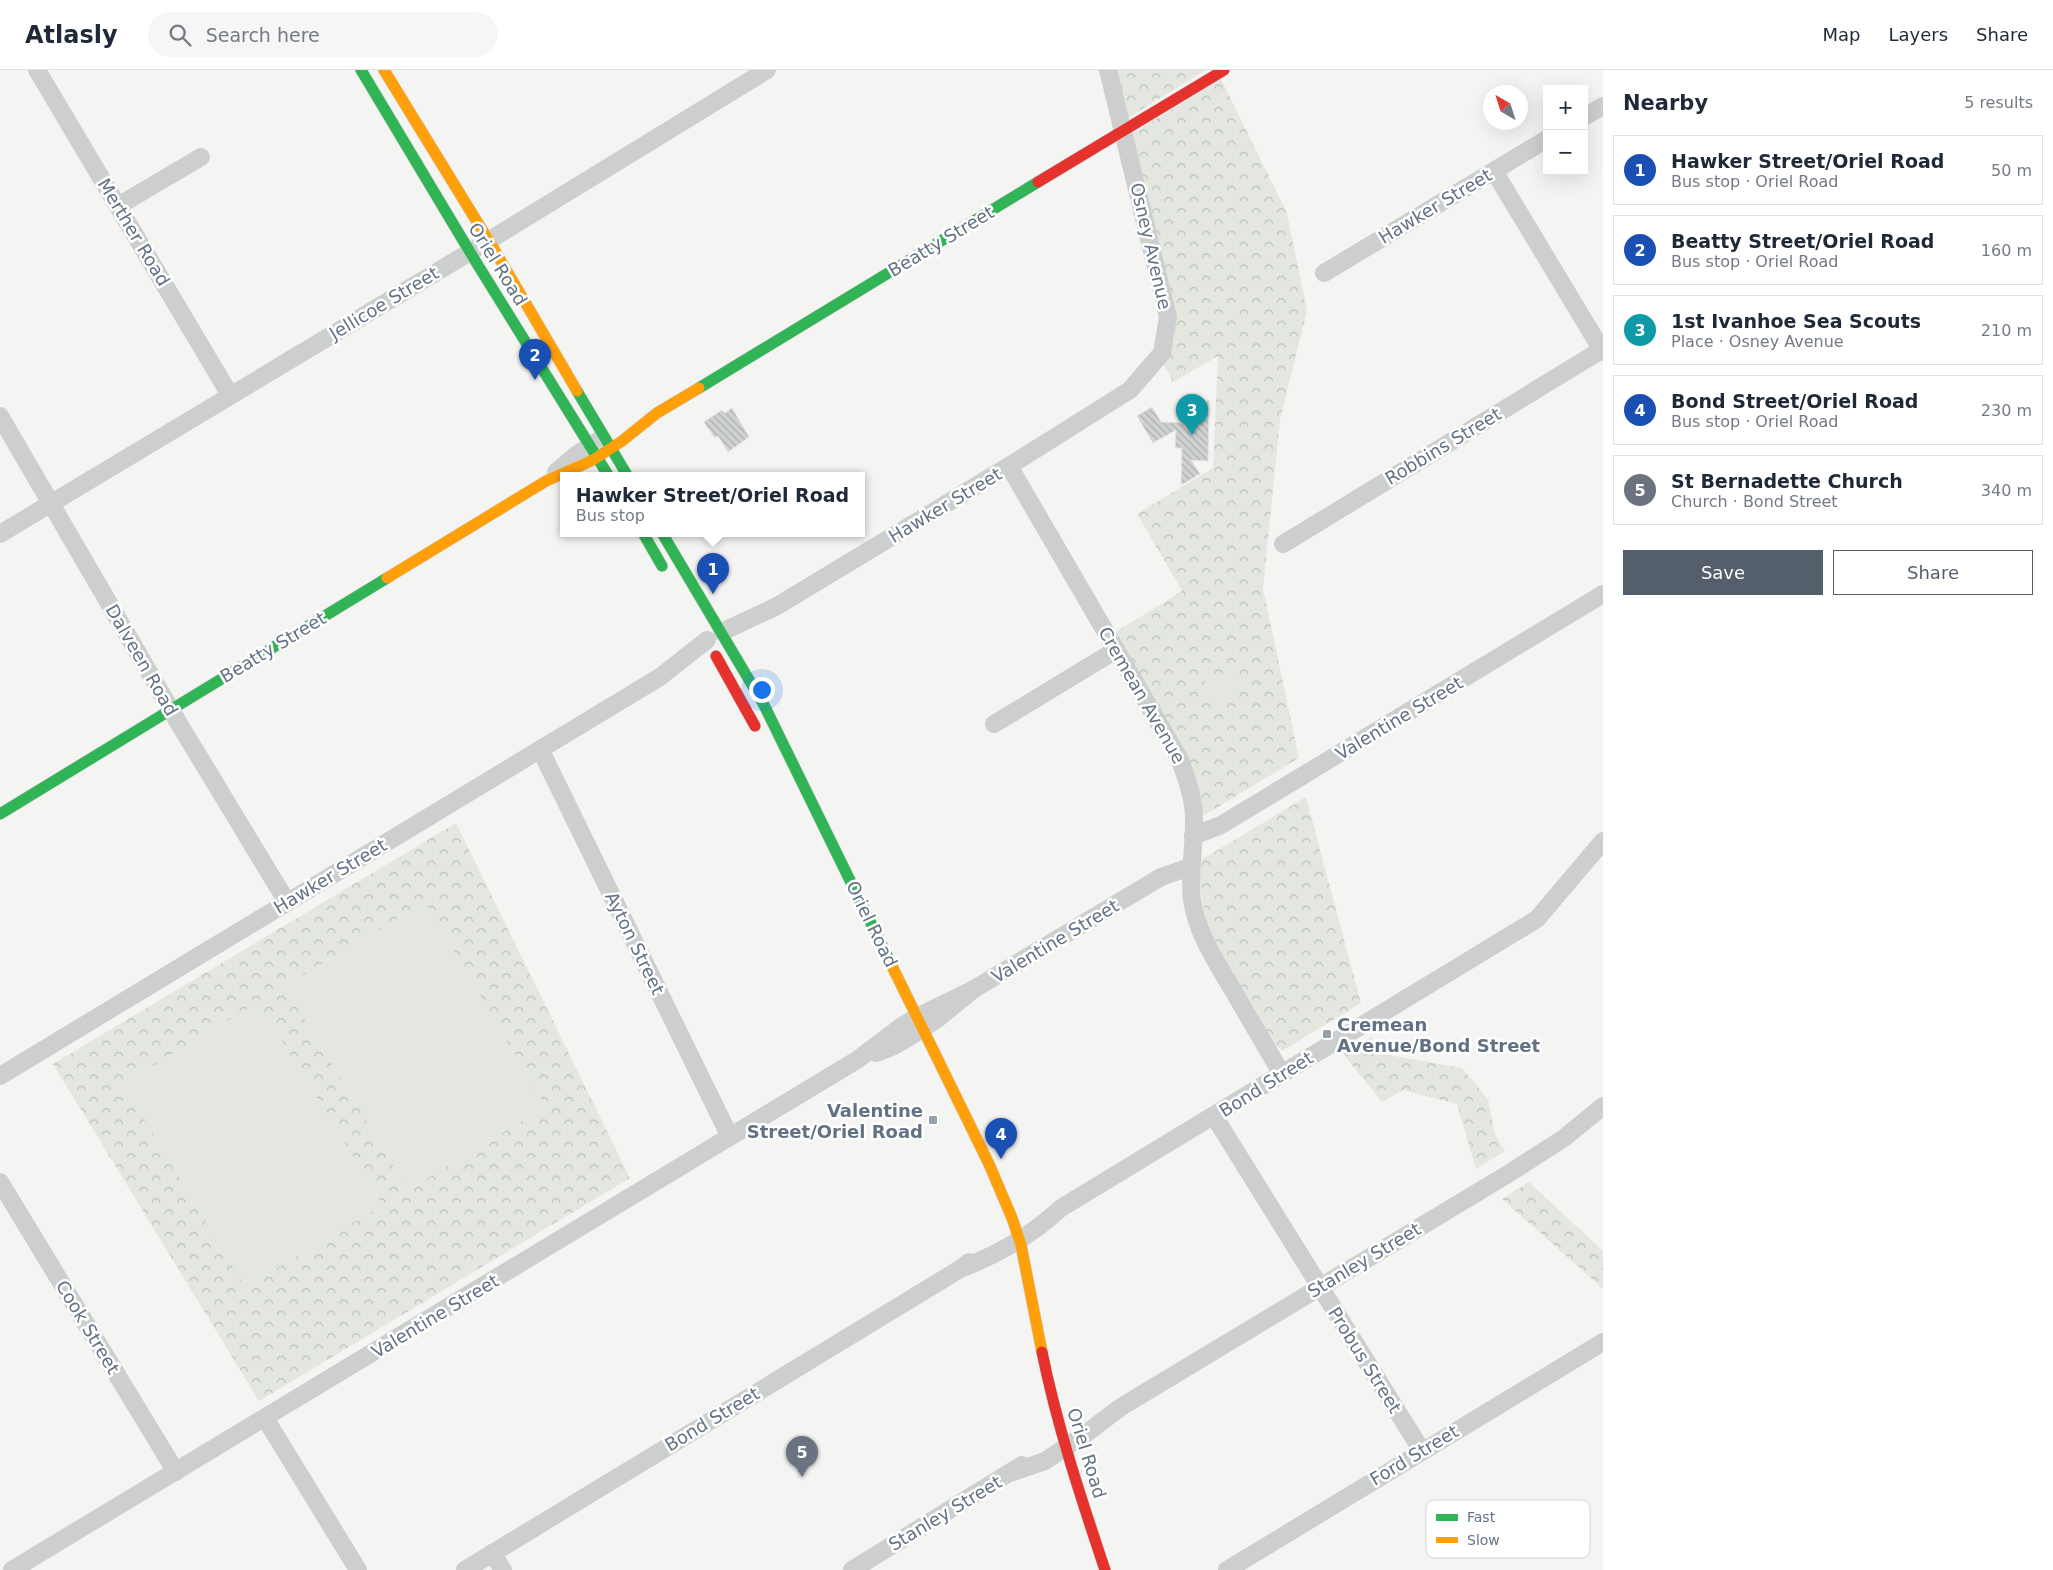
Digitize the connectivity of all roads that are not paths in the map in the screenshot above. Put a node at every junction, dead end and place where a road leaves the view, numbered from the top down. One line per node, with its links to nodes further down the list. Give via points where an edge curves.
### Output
1 (37, 70): 13 (street, Merther Road)
2 (361, 70): 15 (main road, Oriel Road)
3 (384, 70): 14 (main road, Oriel Road)
4 (767, 70): 14 (street, Jellicoe Street)
5 (1108, 70): 9 (street, Osney Avenue)
6 (1224, 70): 9 (main road, Beatty Street)
7 (1603, 106): 8 (street)
8 (1588, 115)
9 (1123, 131): 19 (main road, Beatty Street); 22 (street, Osney Avenue, via 1168,317 1162,353 1130,390)
10 (1543, 141): 12 (street, Hawker Street)
11 (201, 157): 13 (street)
12 (1494, 171): 16 (street, Hawker Street); 17 (street)
13 (118, 206): 18 (street, Merther Road)
14 (488, 240): 15 (street, Jellicoe Street); 21 (main road, Oriel Road)
15 (470, 252): 18 (street, Jellicoe Street); 21 (main road, Oriel Road)
16 (1324, 273)
17 (1602, 350): 30 (street, Robbins Street)
18 (230, 395): 26 (street, Jellicoe Street)
19 (657, 413): 21 (street, Beatty Street)
20 (0, 416): 26 (street, Dalveen Road)
21 (601, 447): 23 (main road, Oriel Road); 24 (main road, Oriel Road); 25 (street, Beatty Street)
22 (1009, 466): 33 (street, Hawker Street, via 778,606 744,632); 34 (street, Cremean Avenue)
23 (607, 472)
24 (625, 472)
25 (546, 480): 35 (main road, Beatty Street)
26 (51, 503): 27 (street, Jellicoe Street); 35 (street, Dalveen Road)
27 (0, 534)
28 (644, 537): 31 (main road)
29 (664, 537): 33 (main road, Oriel Road)
30 (1283, 544)
31 (667, 574)
32 (1603, 594): 40 (street, Valentine Street, via 1221,826)
33 (715, 640): 37 (main road, Oriel Road); 38 (street, Hawker Street, via 700,661 660,677); 44 (main road, Oriel Road, via 764,705)
34 (1116, 650): 36 (street); 40 (street, Cremean Avenue, via 1179,758 1190,789)
35 (170, 709): 39 (main road, Beatty Street); 43 (street, Dalveen Road)
36 (994, 724)
37 (760, 736)
38 (540, 749): 43 (street, Hawker Street); 49 (street, Ayton Street)
39 (0, 814)
40 (1193, 836): 42 (street, Cremean Avenue)
41 (1600, 851): 45 (street, Bond Street, via 1537,919)
42 (1190, 867): 44 (street, Valentine Street, via 1161,877); 45 (street, Cremean Avenue, via 1192,899 1201,933)
43 (287, 902): 46 (street, Hawker Street)
44 (910, 1029): 49 (street, Valentine Street, via 894,1046 857,1060); 51 (main road, Oriel Road, via 989,1164)
45 (1282, 1074): 48 (street, Bond Street)
46 (0, 1076)
47 (1603, 1106): 52 (street, Stanley Street, via 1564,1138 1508,1174)
48 (1214, 1116): 51 (street, Bond Street, via 1062,1208); 52 (street, Probus Street)
49 (730, 1137): 55 (street, Valentine Street)
50 (0, 1182): 58 (street, Cook Street)
51 (1011, 1247): 54 (main road, Oriel Road); 54 (main road, Oriel Road); 59 (street, Bond Street, via 960,1269)
52 (1320, 1287): 56 (street, Stanley Street, via 1121,1407 1081,1424); 57 (street, Probus Street)
53 (1603, 1342): 57 (street, Ford Street)
54 (1040, 1345): 56 (main road, Oriel Road)
55 (265, 1418): 58 (street, Valentine Street); 61 (street)
56 (1064, 1442): 64 (street, Stanley Street); 65 (main road, Oriel Road)
57 (1422, 1451): 66 (street, Ford Street)
58 (176, 1472): 60 (street, Valentine Street)
59 (492, 1553): 62 (street, Bond Street); 63 (street)
60 (12, 1570)
61 (358, 1570)
62 (464, 1570)
63 (502, 1570)
64 (852, 1570)
65 (1105, 1570)
66 (1227, 1570)

